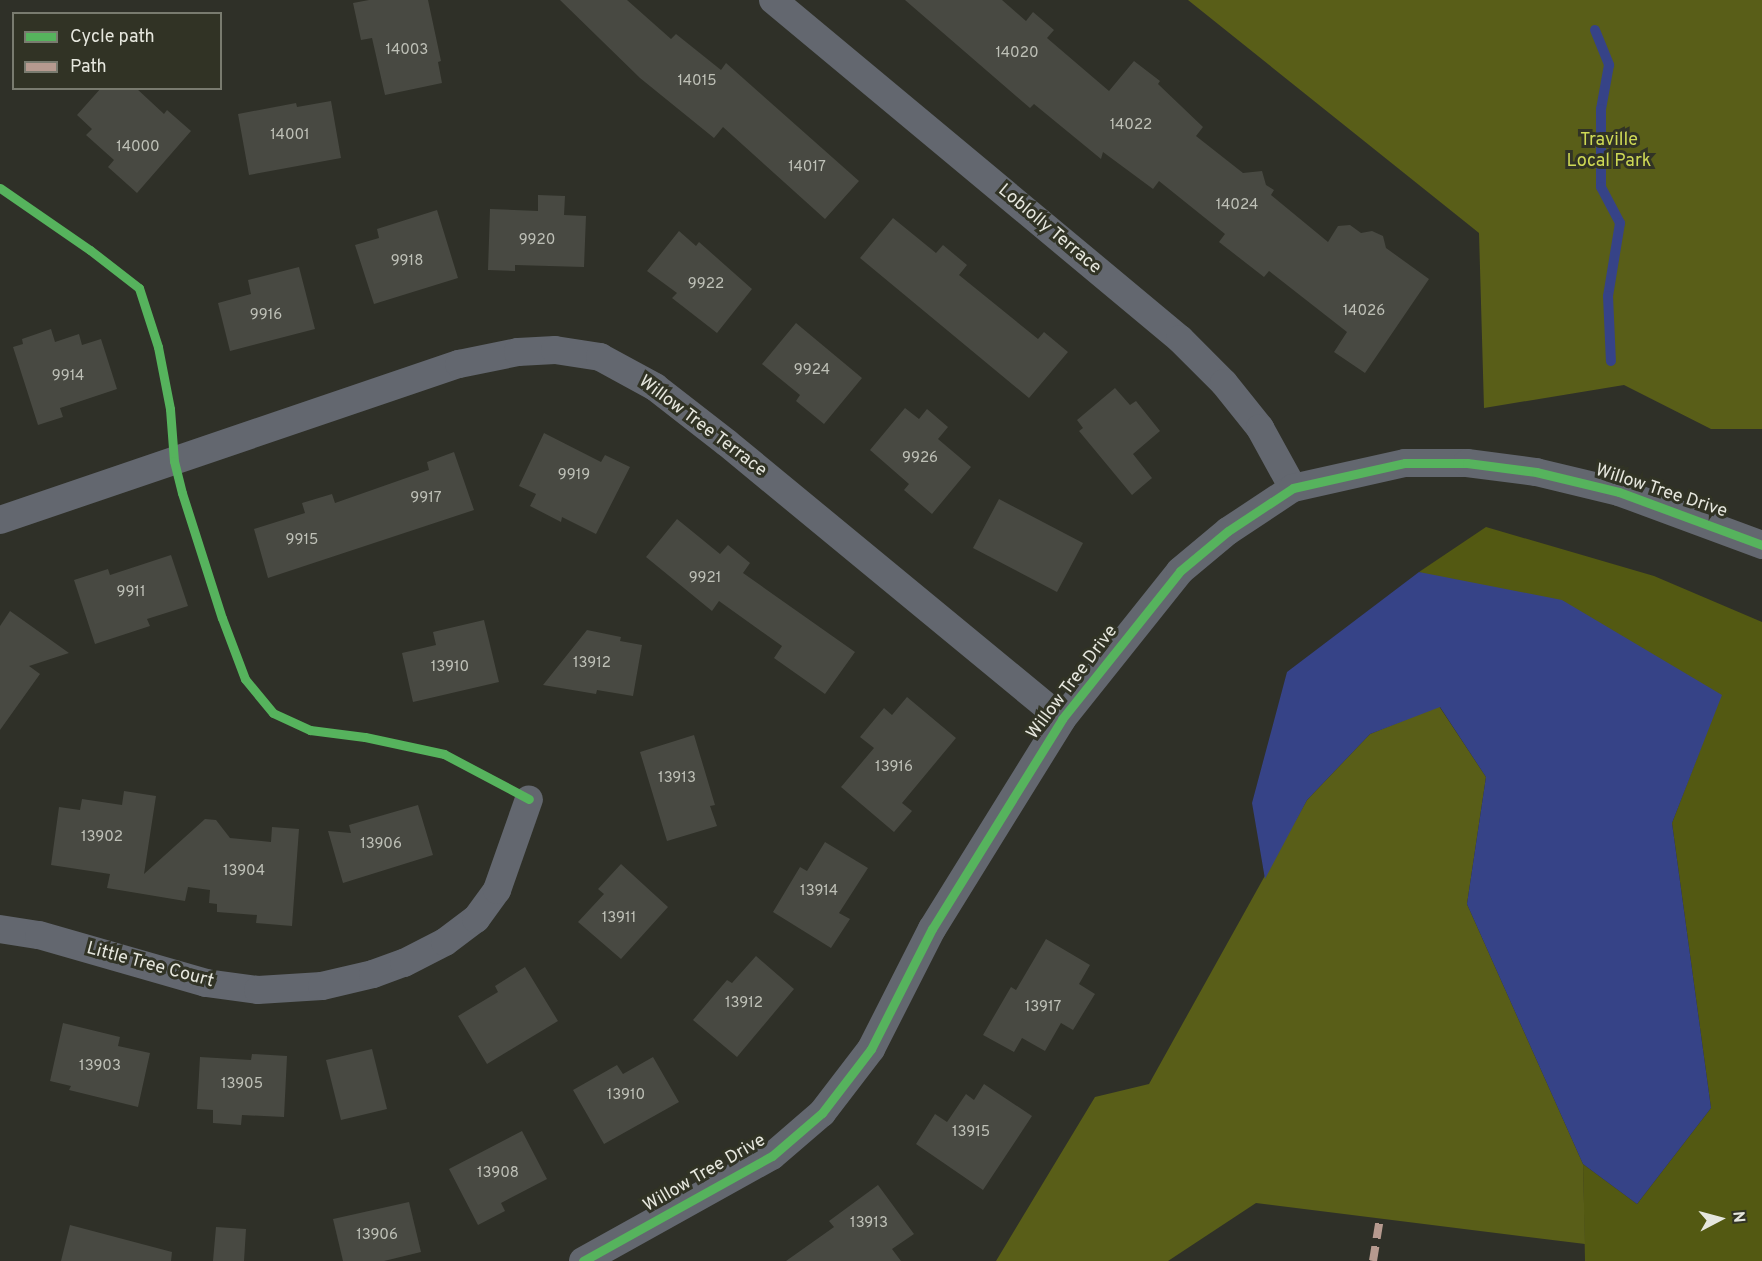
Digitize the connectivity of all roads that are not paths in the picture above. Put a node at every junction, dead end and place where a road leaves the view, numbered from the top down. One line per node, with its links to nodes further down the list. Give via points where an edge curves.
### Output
1 (773, 0): 2 (street, Loblolly Terrace, via 1180,339 1224,383 1260,428)
2 (1293, 488): 4 (street, Willow Tree Drive, via 1405,464 1467,463 1536,472 1619,492); 5 (street, Willow Tree Drive, via 1228,531 1180,571)
3 (0, 520): 5 (street, Willow Tree Terrace, via 459,364 518,352 555,350 600,357 655,387 727,443)
4 (1762, 545)
5 (1062, 719): 8 (street, Willow Tree Drive, via 932,929 871,1049 822,1113 772,1156)
6 (529, 799): 7 (street, Little Tree Court, via 497,890 476,919 445,942 373,974 322,986 258,990 206,983 39,935)
7 (0, 929)
8 (583, 1261)

